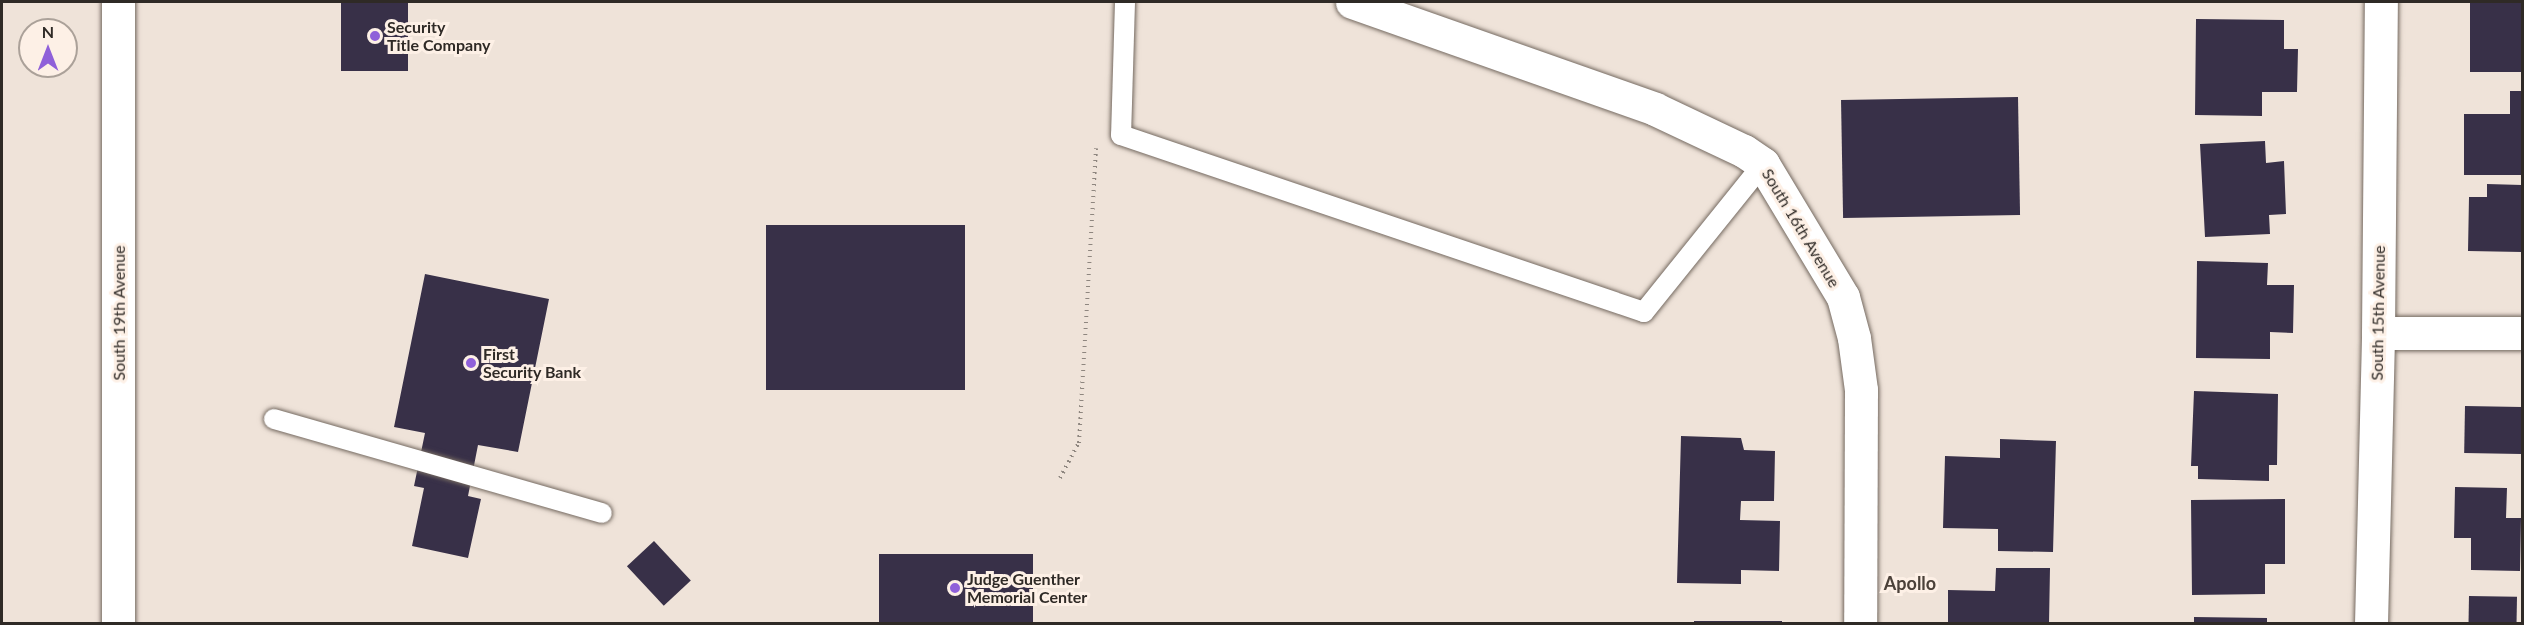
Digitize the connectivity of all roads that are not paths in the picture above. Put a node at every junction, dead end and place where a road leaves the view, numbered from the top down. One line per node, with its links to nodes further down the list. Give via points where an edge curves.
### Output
1 (118, 2): 10 (street, South 19th Avenue)
2 (1125, 2): 5 (lane, via 1121,135 1644,312)
3 (1352, 2): 5 (street, South 16th Avenue, via 1656,109)
4 (2381, 2): 6 (street, South 15th Avenue)
5 (1763, 164): 11 (street, South 16th Avenue, via 1843,297 1854,338 1861,390)
6 (2378, 333): 7 (street); 12 (street, South 15th Avenue)
7 (2523, 333)
8 (274, 419): 9 (lane)
9 (602, 513)
10 (118, 624)
11 (1860, 624)
12 (2371, 624)

